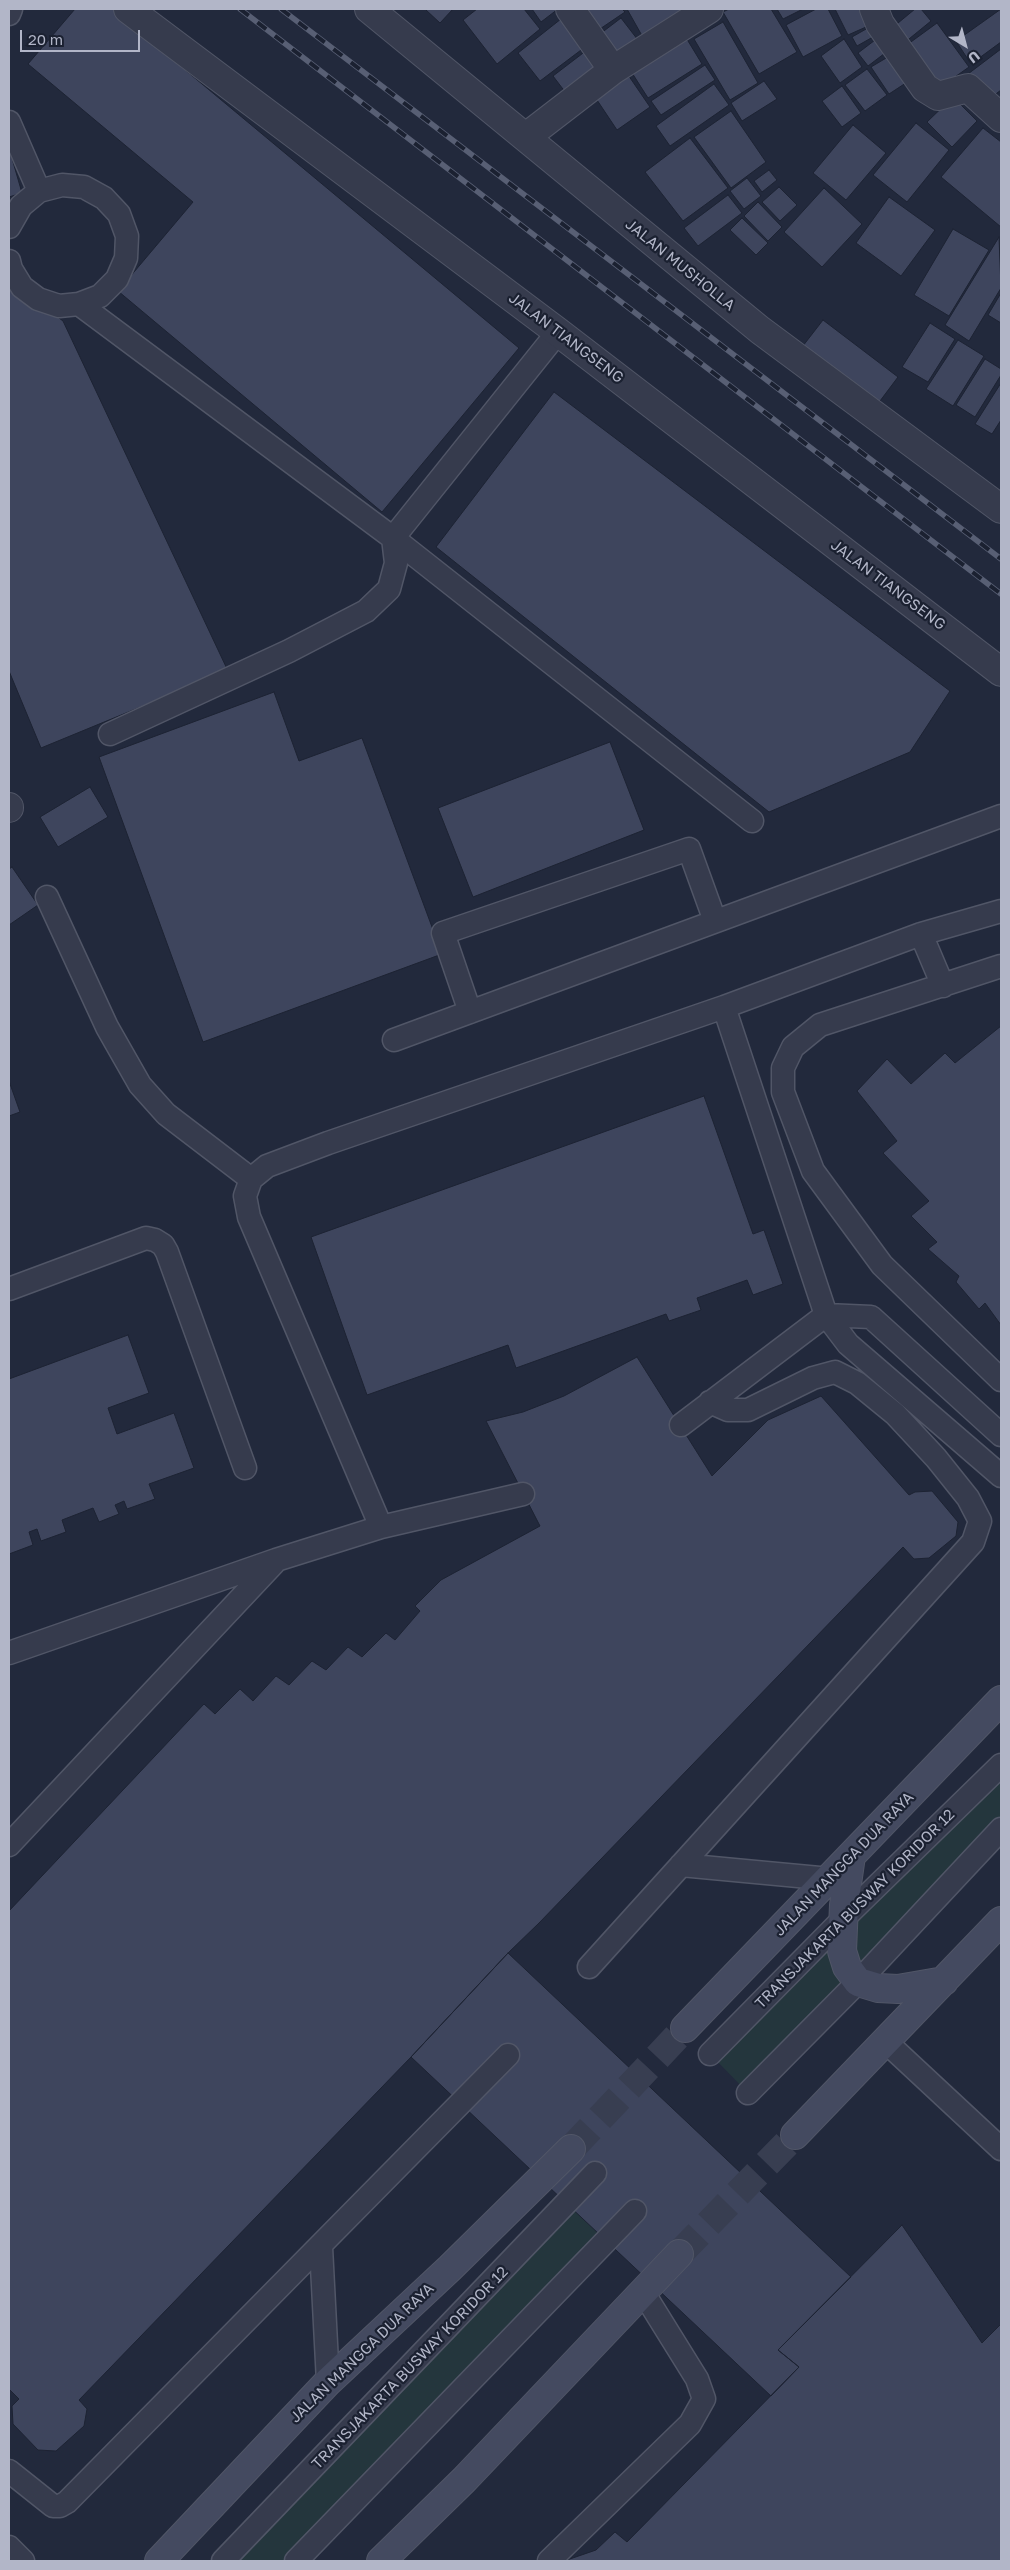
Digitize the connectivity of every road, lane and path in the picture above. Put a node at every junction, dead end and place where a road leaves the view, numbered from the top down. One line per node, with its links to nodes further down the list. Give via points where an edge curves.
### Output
1 (11, 9): 7 (lane)
2 (128, 9): 16 (street, JALAN TIANGSENG)
3 (368, 9): 11 (street, JALAN MUSHOLLA)
4 (570, 9): 8 (street)
5 (709, 9): 8 (street)
6 (874, 9): 9 (street, via 880,24 925,88 938,96 968,88)
7 (9, 14)
8 (613, 70): 11 (street)
9 (1001, 118)
10 (9, 122): 12 (lane)
11 (526, 137): 17 (street, JALAN MUSHOLLA, via 760,330)
12 (39, 191): 13 (lane, via 21,206); 15 (lane, via 62,185 84,187 104,198 119,214 127,236 126,258 117,279 100,296)
13 (9, 227)
14 (9, 261): 15 (lane, via 10,269 22,287 38,300 59,306)
15 (79, 304): 18 (lane)
16 (558, 332): 18 (lane); 19 (street, JALAN TIANGSENG)
17 (1001, 510)
18 (393, 538): 20 (lane, via 396,563 388,589 366,610 290,651); 22 (lane)
19 (1001, 672)
20 (110, 734)
21 (1001, 816): 25 (lane)
22 (752, 821)
23 (47, 897): 33 (lane, via 107,1027 140,1085 166,1114)
24 (1001, 912): 26 (lane)
25 (715, 921): 30 (lane); 30 (lane, via 689,849 443,933)
26 (921, 934): 28 (lane); 29 (lane)
27 (1001, 966): 28 (lane)
28 (943, 986): 32 (lane, via 820,1025 793,1047 783,1068 783,1092)
29 (724, 1007): 33 (lane, via 328,1143 268,1166); 34 (lane)
30 (470, 1012): 31 (lane)
31 (394, 1040)
32 (813, 1172): 34 (lane); 37 (lane, via 882,1265)
33 (251, 1179): 44 (lane, via 245,1196 248,1217)
34 (782, 1184): 36 (lane)
35 (9, 1289): 41 (lane, via 146,1238 163,1245)
36 (826, 1316): 38 (lane); 40 (lane, via 871,1317); 42 (lane, via 848,1344)
37 (1001, 1380)
38 (710, 1402): 39 (lane); 52 (lane, via 728,1410 748,1410 813,1378 835,1372 857,1383 895,1414 968,1498 980,1521 973,1542)
39 (681, 1425)
40 (1001, 1435)
41 (245, 1468)
42 (1001, 1476)
43 (523, 1494): 44 (lane)
44 (381, 1527): 45 (lane)
45 (276, 1560): 46 (lane); 50 (lane)
46 (9, 1654)
47 (1001, 1700): 51 (main road, JALAN MANGGA DUA RAYA)
48 (1001, 1766): 54 (lane, TRANSJAKARTA BUSWAY KORIDOR 12)
49 (1001, 1828): 58 (lane)
50 (9, 1845)
51 (851, 1856): 53 (main road, JALAN MANGGA DUA RAYA); 54 (main road)
52 (681, 1865): 53 (lane); 56 (lane)
53 (830, 1879): 59 (main road, JALAN MANGGA DUA RAYA)
54 (843, 1919): 58 (main road, via 842,1951 847,1967); 61 (lane, TRANSJAKARTA BUSWAY KORIDOR 12)
55 (1001, 1921): 57 (main road)
56 (589, 1967)
57 (944, 1981): 58 (main road, via 898,1989); 60 (main road)
58 (858, 1982): 63 (lane)
59 (685, 2028)
60 (886, 2042): 64 (main road); 66 (lane)
61 (710, 2054)
62 (508, 2055): 69 (lane)
63 (748, 2094)
64 (795, 2135)
65 (571, 2149): 72 (main road, JALAN MANGGA DUA RAYA)
66 (1001, 2149)
67 (595, 2173): 77 (lane, TRANSJAKARTA BUSWAY KORIDOR 12)
68 (636, 2211): 78 (lane)
69 (321, 2247): 72 (lane); 73 (lane, via 67,2502 53,2506)
70 (679, 2254): 71 (main road)
71 (643, 2292): 79 (main road, via 464,2480); 80 (lane, via 697,2379 704,2399 690,2424)
72 (328, 2382): 76 (main road, JALAN MANGGA DUA RAYA)
73 (9, 2471)
74 (9, 2547): 75 (lane)
75 (23, 2561)
76 (159, 2561)
77 (224, 2561)
78 (296, 2561)
79 (381, 2561)
80 (549, 2561)

